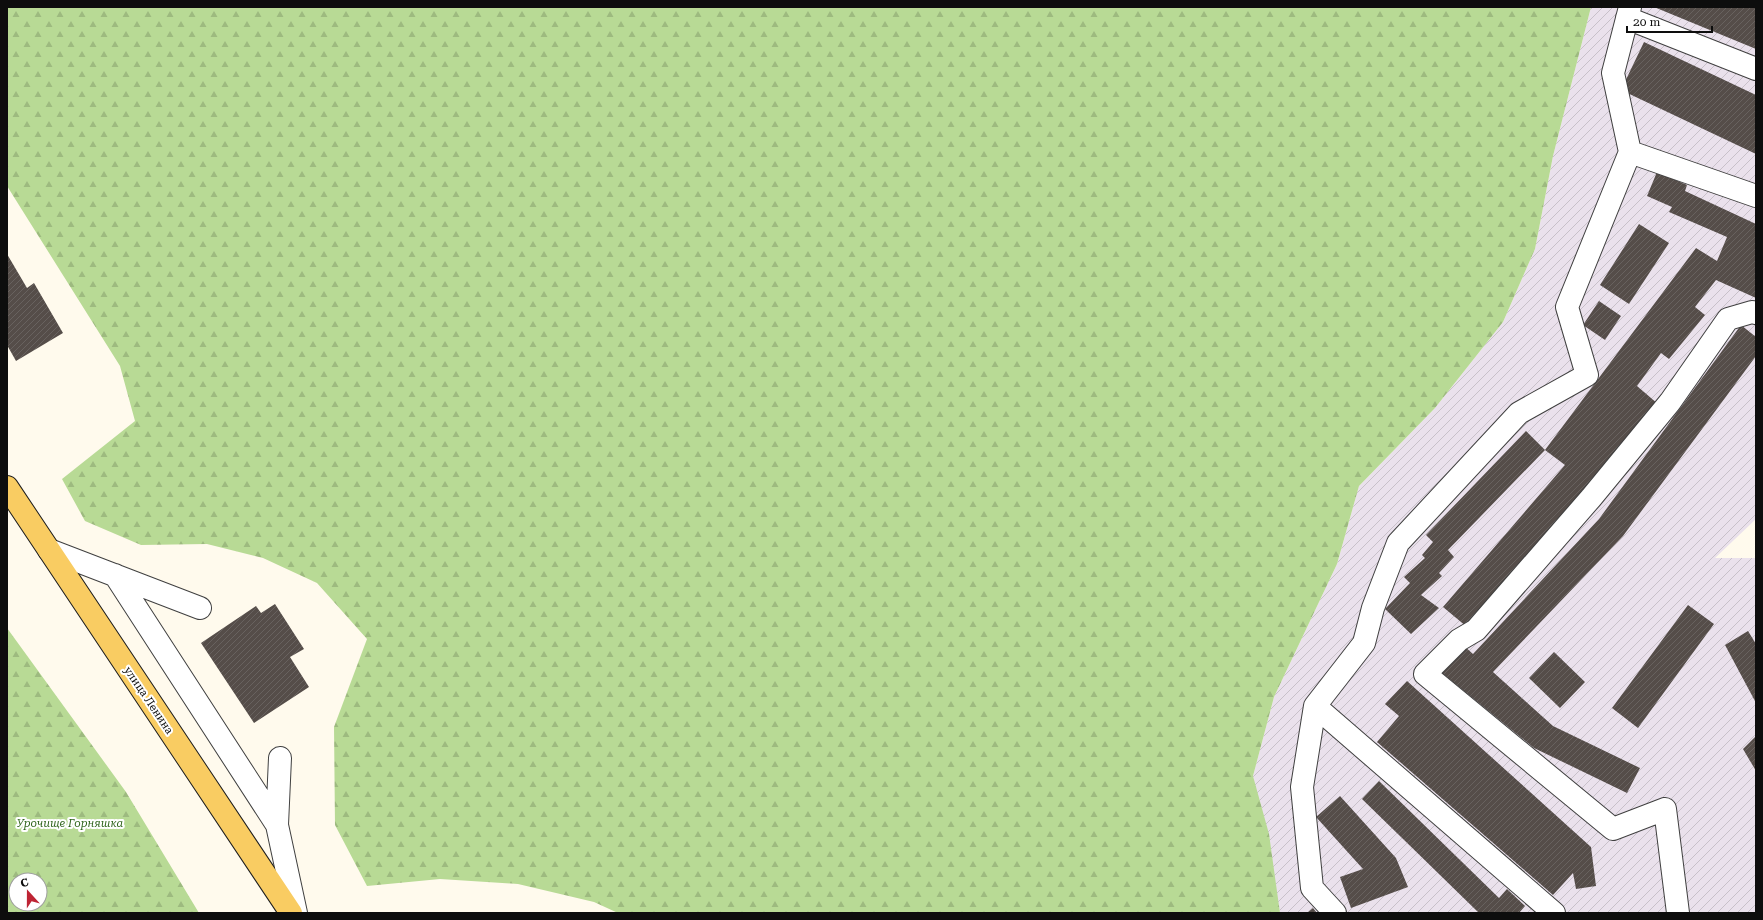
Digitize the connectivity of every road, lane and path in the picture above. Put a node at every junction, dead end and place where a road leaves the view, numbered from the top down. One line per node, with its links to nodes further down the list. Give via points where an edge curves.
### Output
1 (1628, 13): 2 (lane); 3 (lane, via 1613,73)
2 (1756, 69)
3 (1630, 152): 4 (lane); 10 (lane, via 1567,307 1587,375 1519,413 1398,543 1373,608 1364,643)
4 (1756, 196)
5 (1756, 313): 17 (lane, via 1728,319 1670,402 1586,504 1476,630 1459,640 1425,674 1613,829 1665,809)
6 (7, 486): 7 (main road, улица Ленина)
7 (49, 550): 8 (lane); 13 (main road, улица Ленина)
8 (115, 575): 9 (lane); 12 (lane)
9 (200, 608)
10 (1315, 706): 15 (lane, via 1302,787 1312,888); 16 (lane)
11 (280, 758): 12 (lane)
12 (277, 825): 14 (lane)
13 (292, 913)
14 (296, 913)
15 (1335, 913)
16 (1554, 913)
17 (1678, 913)

